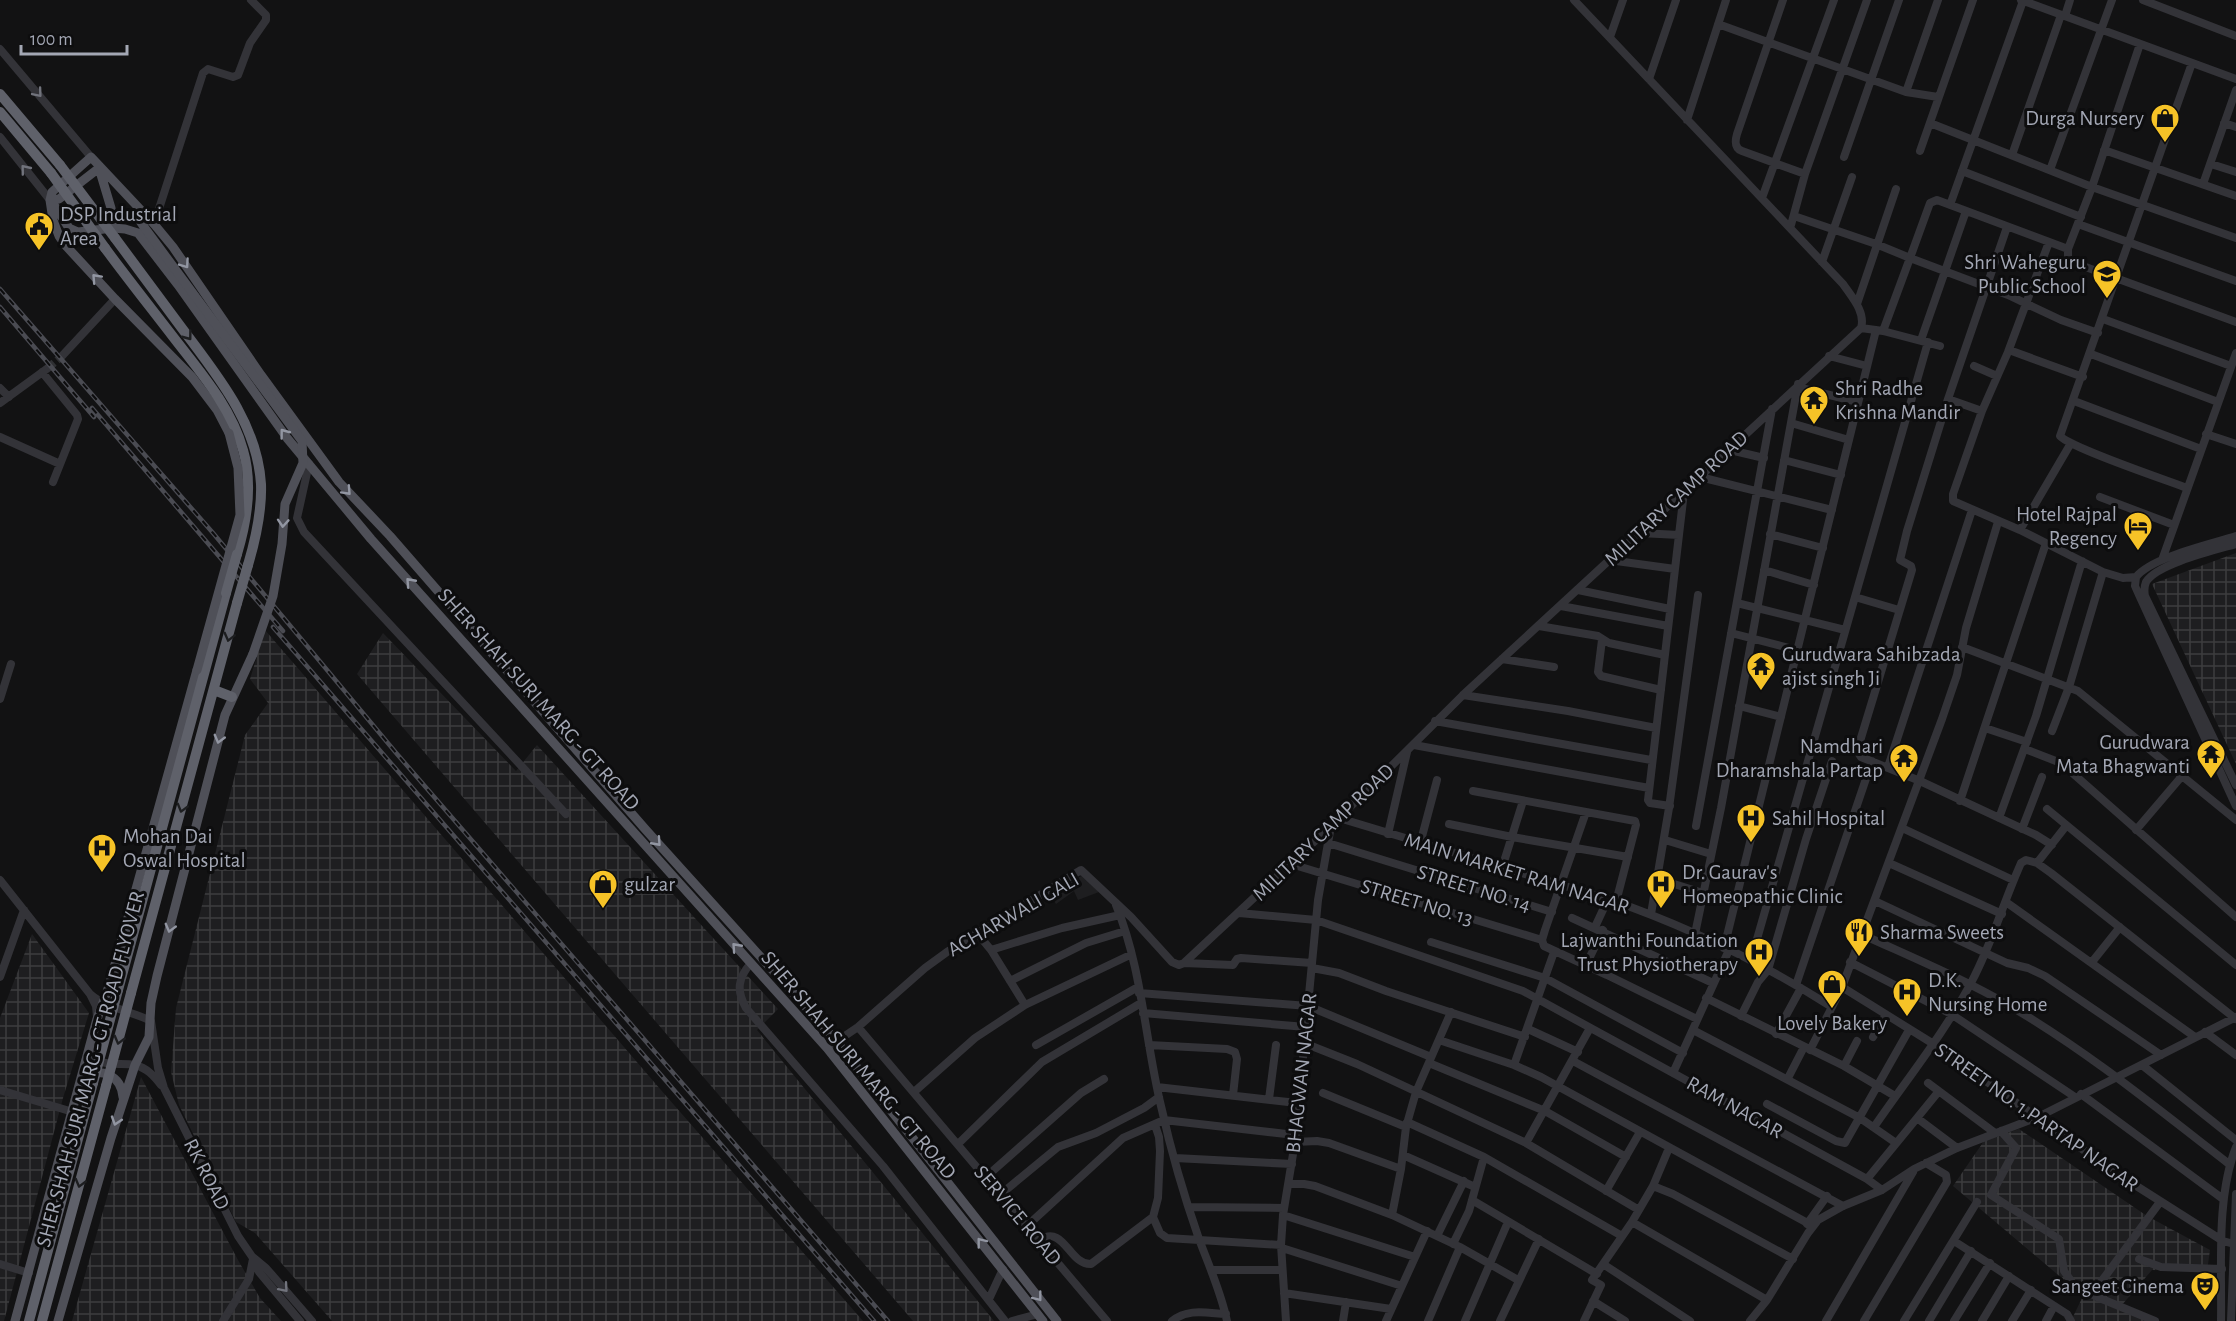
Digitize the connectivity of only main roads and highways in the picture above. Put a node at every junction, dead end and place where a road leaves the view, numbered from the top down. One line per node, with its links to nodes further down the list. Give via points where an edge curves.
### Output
1 (0, 94): 6 (highway, SHER SHAH SURI MARG - GT ROAD FLYOVER, bridge)
2 (0, 112): 7 (highway, SHER SHAH SURI MARG - GT ROAD FLYOVER, bridge, via 51,172 201,373 223,405)
3 (99, 168): 4 (main road, via 60,199); 4 (main road, SHER SHAH SURI MARG - GT ROAD, via 91,157 52,192); 5 (main road, SHER SHAH SURI MARG - GT ROAD); 6 (main road)
4 (50, 200): 6 (main road, SHER SHAH SURI MARG - GT ROAD, via 74,231); 7 (main road, one-way to 4, via 192,377 67,248 53,220)
5 (139, 208): 10 (main road, one-way to 10, bridge, via 138,218 144,227 299,435 304,448 303,463 285,504 273,596 253,654); 18 (main road, SHER SHAH SURI MARG - GT ROAD, one-way to 18, via 339,482 653,838 841,1038)
6 (114, 233): 8 (highway, SHER SHAH SURI MARG - GT ROAD FLYOVER, one-way to 8, bridge, via 224,385 247,426 258,465 258,532); 13 (main road, SHER SHAH SURI MARG - GT ROAD, one-way to 6, via 827,1048 379,548 287,438 141,236 125,229)
7 (229, 429): 9 (main road, bridge, via 238,468 240,514 197,670); 9 (highway, SHER SHAH SURI MARG - GT ROAD FLYOVER, bridge, via 244,451 248,484 246,525)
8 (214, 690): 10 (highway); 16 (highway, SHER SHAH SURI MARG - GT ROAD FLYOVER, one-way to 16, bridge)
9 (195, 693): 11 (main road); 15 (highway, SHER SHAH SURI MARG - GT ROAD FLYOVER, bridge)
10 (232, 697): 12 (main road, one-way to 12, via 151,1003 145,1047)
11 (82, 1078): 12 (main road, via 95,1072 109,1074 120,1084); 14 (main road)
12 (123, 1098): 17 (main road, one-way to 17)
13 (1041, 1318)
14 (15, 1321)
15 (29, 1321)
16 (42, 1321)
17 (58, 1321)
18 (1057, 1321)

